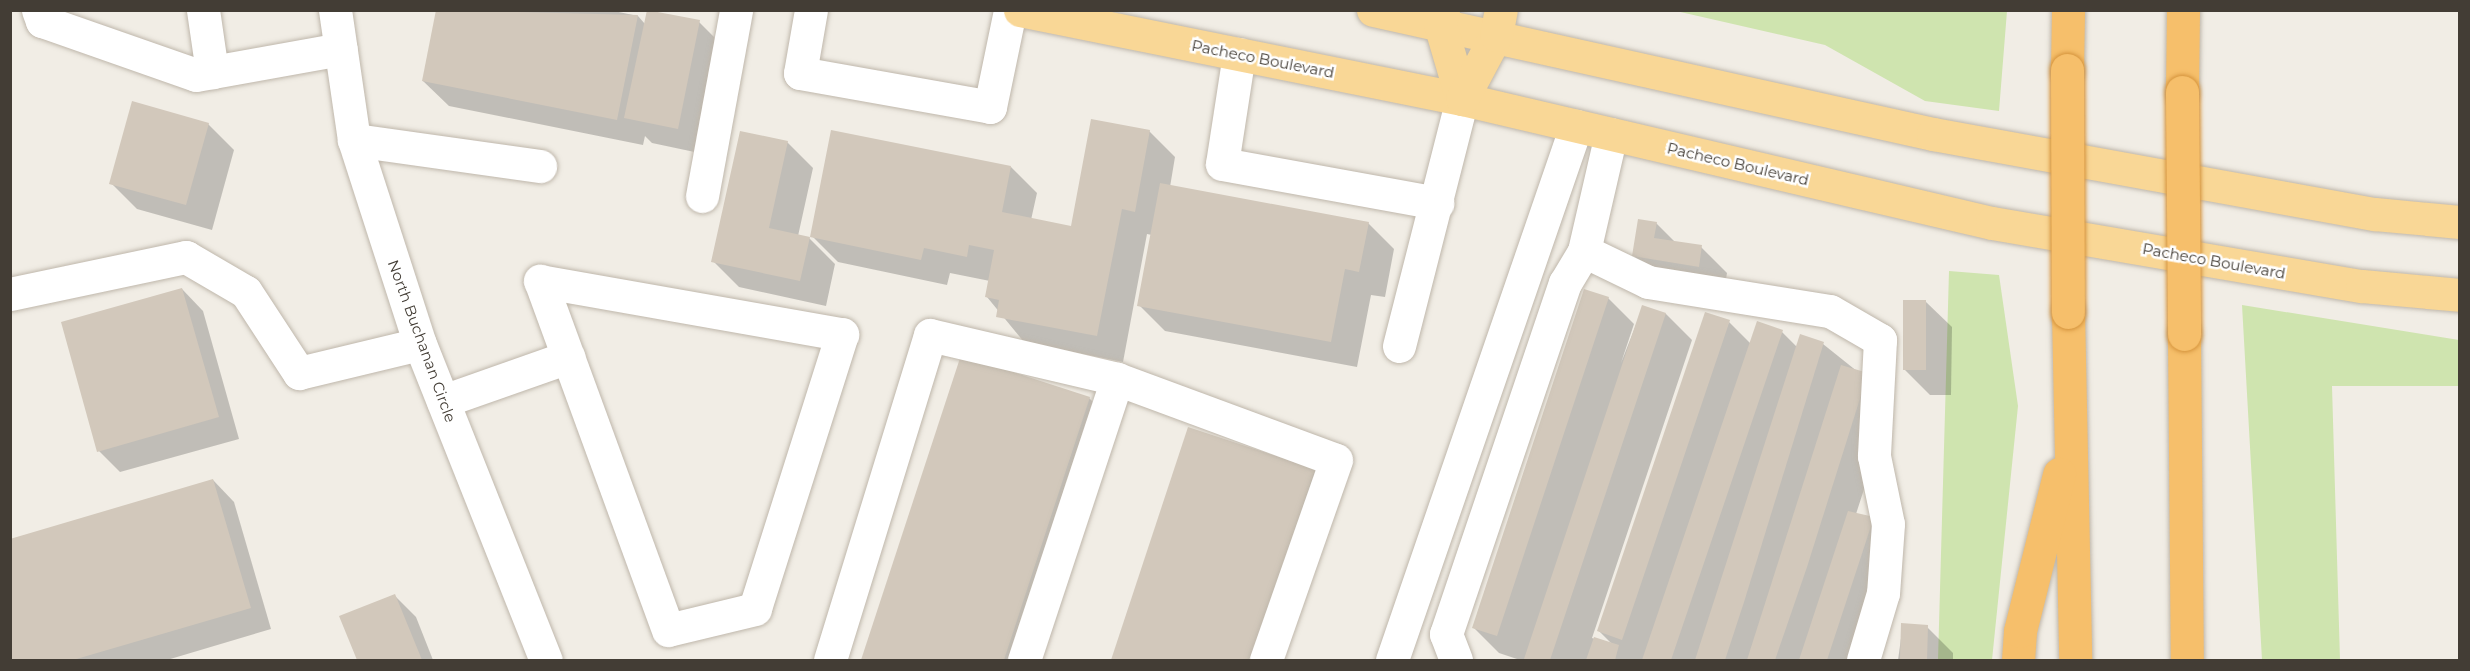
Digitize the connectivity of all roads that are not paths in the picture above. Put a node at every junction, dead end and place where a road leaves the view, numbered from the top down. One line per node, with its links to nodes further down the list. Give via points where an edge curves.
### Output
1 (38, 10): 15 (street, via 42,21 196,75)
2 (203, 10): 15 (street)
3 (335, 10): 13 (street, North Buchanan Circle)
4 (736, 10): 21 (street)
5 (811, 10): 6 (street, via 800,73 990,106)
6 (1010, 10)
7 (1020, 10): 14 (main road, Pacheco Boulevard)
8 (1373, 10): 11 (main road)
9 (2068, 10): 32 (highway, bridge)
10 (2183, 10): 42 (highway, bridge)
11 (1441, 17): 12 (main road); 16 (main road)
12 (1498, 23): 16 (main road); 23 (main road, via 1933,134 2374,214)
13 (341, 49): 15 (street); 19 (street, North Buchanan Circle)
14 (1239, 54): 16 (main road, Pacheco Boulevard); 22 (street, via 1221,164)
15 (212, 72)
16 (1461, 99): 17 (main road, Pacheco Boulevard); 22 (street)
17 (1576, 126): 18 (main road, Pacheco Boulevard); 37 (street)
18 (1611, 134): 24 (street); 26 (main road, Pacheco Boulevard, via 1992,223 2362,286)
19 (354, 140): 20 (street); 27 (street, North Buchanan Circle)
20 (540, 166)
21 (702, 196)
22 (1437, 203): 28 (street)
23 (2460, 222)
24 (1584, 251): 38 (street, via 1565,283 1446,634); 39 (street, via 1648,282 1830,311 1880,340 1874,456 1888,524 1883,593)
25 (10, 294): 27 (street, via 186,257 246,292 298,373)
26 (2460, 295)
27 (420, 344): 31 (street, North Buchanan Circle)
28 (1399, 346)
29 (568, 357): 29 (street, via 668,630 756,609 842,334 540,280); 31 (street)
30 (1118, 379): 34 (street, via 930,335); 35 (street); 36 (street, via 1336,460)
31 (442, 401): 33 (street, North Buchanan Circle)
32 (2070, 432): 40 (highway, via 2020,631); 41 (highway)
33 (546, 660)
34 (830, 660)
35 (1024, 660)
36 (1266, 660)
37 (1392, 660)
38 (1456, 660)
39 (1863, 660)
40 (2018, 660)
41 (2075, 660)
42 (2187, 660)

